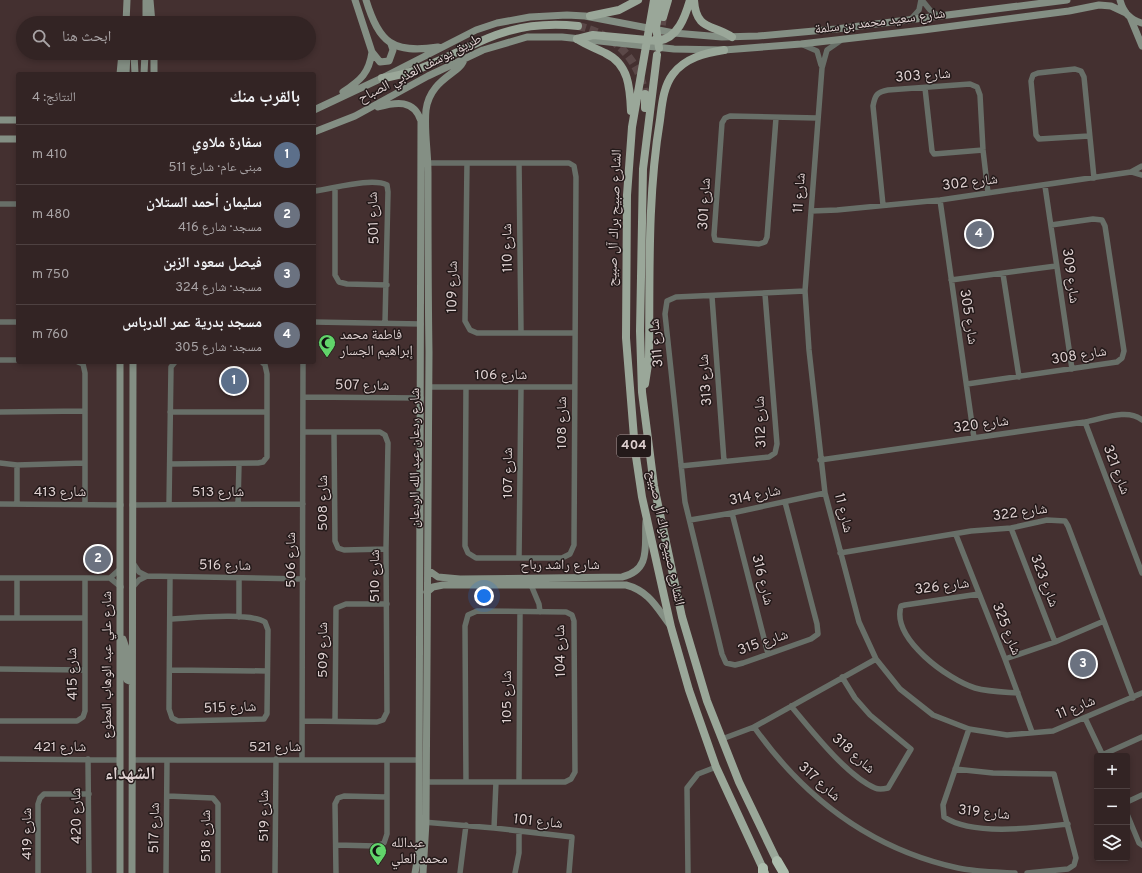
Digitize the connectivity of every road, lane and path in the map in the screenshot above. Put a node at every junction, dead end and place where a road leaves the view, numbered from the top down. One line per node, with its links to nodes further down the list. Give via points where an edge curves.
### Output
1 (128, 0): 17 (street)
2 (146, 0): 18 (street)
3 (150, 0): 19 (street)
4 (355, 0): 38 (street)
5 (366, 0): 32 (street, via 376,27)
6 (638, 0): 20 (main road, via 620,10)
7 (654, 0): 26 (main road, الشارع صبيح براك آل صبيح / 404)
8 (661, 0): 26 (main road)
9 (668, 0): 22 (main road)
10 (690, 0): 27 (main road, via 682,22)
11 (694, 0): 28 (main road, via 697,14 704,23)
12 (922, 0): 21 (street, via 930,10); 23 (street, via 918,10)
13 (1068, 0): 15 (street); 21 (street, شارع سعيد محمد بن سلمة)
14 (1120, 0): 16 (street)
15 (1069, 11): 16 (street, شارع سعيد محمد بن سلمة, via 1103,5 1115,7); 30 (street, شارع سعيد محمد بن سلمة)
16 (1128, 15): 24 (street, شارع سعيد محمد بن سلمة); 35 (street)
17 (127, 16)
18 (146, 16)
19 (151, 16)
20 (590, 16): 26 (street, طريق يوسف العذبي الصباح); 34 (street, طريق يوسف العذبي الصباح, via 550,15 514,20 476,30)
21 (940, 16): 23 (street, شارع سعيد محمد بن سلمة)
22 (663, 17)
23 (909, 20): 28 (street, شارع سعيد محمد بن سلمة, via 802,33)
24 (1142, 23)
25 (578, 26): 51 (main road, via 548,24 514,29 488,38 419,70 401,76)
26 (652, 30): 27 (street, شارع سعيد محمد بن سلمة); 31 (main road, الشارع صبيح براك آل صبيح / 404); 36 (main road, الشارع صبيح براك آل صبيح)
27 (674, 34): 28 (street, شارع سعيد محمد بن سلمة); 36 (main road)
28 (732, 37)
29 (577, 39): 31 (main road, via 593,35); 39 (street, طريق يوسف العذبي الصباح, via 527,36 497,44); 63 (main road, via 610,56 625,71 630,88)
30 (841, 40): 33 (street, شارع سعيد محمد بن سلمة); 45 (street, شارع 11, via 827,50)
31 (646, 43): 36 (main road); 63 (main road, الشارع صبيح براك آل صبيح / 404)
32 (391, 44): 34 (street, via 403,49); 38 (street, via 392,56 385,62 377,60)
33 (801, 44): 37 (street, شارع سعيد محمد بن سلمة); 45 (street, شارع 11, via 817,51)
34 (446, 46): 51 (street, طريق يوسف العذبي الصباح)
35 (1142, 46)
36 (658, 48): 37 (street, شارع سعيد محمد بن سلمة); 94 (main road, الشارع صبيح براك آل صبيح / 404, via 643,168)
37 (724, 50): 117 (main road, via 703,54 684,63 670,78 664,93 653,180 649,358)
38 (372, 52): 54 (street, via 370,65 364,76)
39 (464, 59): 57 (street, شارع ردعان عبد الله الردعان, via 461,66 434,88); 58 (street, طريق يوسف العذبي الصباح)
40 (121, 60): 46 (street)
41 (127, 60): 47 (street)
42 (134, 60): 48 (street)
43 (145, 60): 49 (street)
44 (154, 60): 50 (street)
45 (822, 68): 60 (street, شارع 11)
46 (120, 72)
47 (126, 72)
48 (135, 72)
49 (144, 72)
50 (154, 72)
51 (382, 78): 54 (street, طريق يوسف العذبي الصباح)
52 (925, 88): 68 (street, via 934,154); 68 (street, شارع 303, via 970,84 977,87 980,95); 83 (street, شارع 303, via 880,91 875,96 873,106)
53 (645, 94): 94 (main road, via 637,190 635,273)
54 (325, 104): 55 (street, طريق يوسف العذبي الصباح)
55 (316, 109)
56 (417, 112): 57 (street, via 424,108); 58 (street, via 409,105 394,103); 86 (street, شارع ردعان عبد الله الردعان, via 421,121)
57 (426, 112): 71 (street, شارع ردعان عبد الله الردعان)
58 (355, 116): 64 (street, طريق يوسف العذبي الصباح)
59 (776, 118): 59 (street, شارع 301, via 730,116 723,120 714,235 716,240 759,244 765,242); 60 (street, شارع 301)
60 (817, 118): 84 (street, شارع 11)
61 (16, 119): 62 (street)
62 (1, 120)
63 (632, 127): 150 (main road, الشارع صبيح براك آل صبيح / 404, via 626,195 626,338 635,450)
64 (316, 131)
65 (1089, 136): 65 (street, via 1084,77 1080,70 1038,73 1033,76 1033,104 1036,135 1039,139); 75 (street)
66 (0, 139): 67 (street)
67 (16, 139)
68 (983, 150): 79 (street, شارع 303)
69 (467, 163): 70 (street, شارع 108); 71 (street, شارع 108); 100 (street, شارع 109, via 465,321 470,330 477,333)
70 (520, 163): 100 (street, شارع 110); 101 (street, شارع 108, via 569,163 574,166)
71 (428, 164): 86 (street, شارع ردعان عبد الله الردعان)
72 (1142, 166): 73 (street, شارع 302)
73 (1131, 172): 74 (street, شارع 302); 75 (street, شارع 302)
74 (1142, 175)
75 (1094, 178): 76 (street, شارع 302)
76 (1045, 186): 79 (street, شارع 302); 85 (street, شارع 309)
77 (335, 188): 78 (street, شارع 501); 90 (street, via 335,275 339,282 347,284); 90 (street, شارع 501, via 370,182 382,182 387,185)
78 (316, 191)
79 (988, 193): 80 (street, شارع 302)
80 (940, 200): 83 (street, شارع 302); 89 (street, شارع 305)
81 (0, 204): 82 (street)
82 (16, 204)
83 (883, 205): 84 (street, شارع 302)
84 (811, 211): 91 (street, شارع 11)
85 (1051, 225): 87 (street, شارع 309); 110 (street, شارع 308, via 1102,220 1120,321 1124,351 1122,358 1117,362)
86 (425, 257): 99 (street, شارع ردعان عبد الله الردعان); 113 (street, شارع ردعان عبد الله الردعان)
87 (1056, 266): 88 (street); 110 (street, شارع 309)
88 (1004, 274): 89 (street); 111 (street)
89 (951, 280): 112 (street, شارع 305)
90 (387, 285): 98 (street, شارع 501)
91 (805, 291): 92 (street, شارع 311); 130 (street, شارع 11)
92 (764, 294): 93 (street, شارع 311); 131 (street, شارع 312, via 777,444 775,454 769,457)
93 (712, 297): 131 (street, شارع 313); 137 (street, شارع 311, via 676,297 667,301 665,314)
94 (640, 298): 117 (main road, الشارع صبيح براك آل صبيح / 404)
95 (0, 322): 96 (street)
96 (16, 322)
97 (316, 322): 98 (street)
98 (385, 323): 99 (street)
99 (421, 324): 119 (street, شارع ردعان عبد الله الردعان)
100 (521, 332): 101 (street, شارع 109)
101 (574, 333): 115 (street, شارع 108)
102 (0, 360): 103 (street)
103 (16, 360)
104 (83, 364): 120 (street)
105 (120, 364): 147 (street, شارع علي عبد الوهاب المطوع)
106 (133, 364): 148 (street, شارع علي عبد الوهاب المطوع)
107 (173, 364): 122 (street, via 171,367)
108 (263, 364): 123 (street, via 267,374)
109 (303, 364): 118 (street, شارع 506)
110 (1072, 369): 111 (street, شارع 308)
111 (1019, 377): 112 (street, شارع 308)
112 (967, 384): 128 (street, شارع 305)
113 (429, 387): 114 (street, شارع 106); 129 (street, شارع ردعان عبد الله الردعان)
114 (466, 387): 116 (street, شارع 106); 158 (street, شارع 108, via 465,546 476,558)
115 (574, 387): 116 (street, شارع 106); 158 (street, شارع 108, via 574,545 570,554 562,558)
116 (520, 388): 158 (street, شارع 107)
117 (642, 392): 210 (main road, الشارع صبيح براك آل صبيح / 404, via 654,486 672,574 694,659)
118 (303, 397): 119 (street, شارع 507); 126 (street, شارع 506)
119 (421, 398): 129 (street, شارع ردعان عبد الله الردعان)
120 (85, 411): 121 (street); 133 (street)
121 (0, 412)
122 (170, 412): 123 (street); 134 (street)
123 (266, 412): 135 (street, via 267,457 258,464)
124 (1142, 420): 125 (street, شارع 320, via 1136,415 1128,414)
125 (1085, 422): 128 (street, شارع 320); 157 (street, شارع 321)
126 (303, 432): 127 (street, شارع 510); 145 (street, شارع 506)
127 (334, 433): 154 (street, شارع 508, via 335,541 338,548); 154 (street, شارع 510, via 380,432 385,435 388,443)
128 (974, 438): 130 (street, شارع 320)
129 (425, 460): 146 (street, شارع ردعان عبد الله الردعان)
130 (820, 460): 138 (street, شارع 11)
131 (724, 461): 137 (street, شارع 312)
132 (0, 463): 136 (street)
133 (84, 463): 136 (street); 142 (street)
134 (170, 464): 135 (street); 143 (street)
135 (239, 464): 144 (street)
136 (17, 465): 141 (street)
137 (681, 466): 151 (street, شارع 311, via 684,502)
138 (825, 493): 139 (street, شارع 314); 156 (street, شارع 11)
139 (785, 502): 149 (street, شارع 314); 189 (street, شارع 315, via 818,624 818,634 811,639)
140 (0, 504): 141 (street, شارع 413)
141 (17, 504): 142 (street, شارع 413)
142 (85, 504): 147 (street, شارع 413)
143 (169, 504): 144 (street, شارع 513); 148 (street, شارع 513)
144 (238, 504): 145 (street, شارع 513)
145 (303, 504): 170 (street, شارع 506)
146 (424, 504): 161 (street, شارع ردعان عبد الله الردعان); 221 (street, شارع ردعان عبد الله الردعان)
147 (121, 505): 160 (street, شارع علي عبد الوهاب المطوع)
148 (132, 505): 159 (street, شارع علي عبد الوهاب المطوع)
149 (732, 513): 151 (street, شارع 314); 189 (street, شارع 316)
150 (647, 515): 171 (street, شارع راشد رباح, via 644,560 627,576); 186 (main road, الشارع صبيح براك آل صبيح / 404)
151 (690, 520): 189 (street, شارع 315, via 726,663 735,665)
152 (1011, 528): 153 (street, شارع 322, via 971,531); 185 (street, شارع 322, via 1047,520 1065,521); 188 (street, شارع 323)
153 (956, 535): 156 (street, شارع 322); 176 (street, شارع 325)
154 (386, 549): 177 (street, شارع 510)
155 (1142, 551): 157 (street)
156 (840, 553): 190 (street, شارع 11, via 859,622)
157 (1135, 554): 162 (street, شارع 321)
158 (520, 558)
159 (132, 561): 163 (street, via 139,572); 174 (street, شارع علي عبد الوهاب المطوع)
160 (120, 569): 168 (street); 173 (street, شارع علي عبد الوهاب المطوع)
161 (428, 570): 171 (street, شارع راشد رباح); 175 (street, شارع ردعان عبد الله الردعان)
162 (1142, 572)
163 (147, 576): 164 (street, شارع 516); 174 (street)
164 (170, 577): 169 (street, شارع 516); 184 (street, شارع 515)
165 (0, 578): 166 (street)
166 (17, 578): 167 (street); 180 (street)
167 (84, 578): 168 (street); 183 (street, شارع 415)
168 (110, 578): 173 (street)
169 (239, 578): 170 (street, شارع 516); 181 (street)
170 (303, 578): 204 (street, شارع 506)
171 (443, 581): 172 (street, شارع راشد رباح); 175 (street, شارع راشد رباح)
172 (531, 585): 178 (street); 186 (street, شارع راشد رباح, via 633,587 651,598)
173 (121, 587): 187 (street, شارع علي عبد الوهاب المطوع)
174 (132, 588): 197 (street, شارع علي عبد الوهاب المطوع)
175 (428, 592): 225 (street, شارع ردعان عبد الله الردعان)
176 (979, 594): 191 (street, شارع 325); 198 (street, شارع 326, via 901,606 904,628 913,645 941,671 974,688)
177 (387, 604): 205 (street, شارع 509, via 346,604 336,608); 205 (street, شارع 510, via 387,712 383,720 377,722)
178 (540, 612): 179 (street, شارع 104); 227 (street, شارع 104, via 566,612 572,615 574,621 575,772 571,779 565,782)
179 (520, 613): 224 (street, شارع 104, via 477,611 468,615 465,626); 227 (street, شارع 105)
180 (17, 617): 182 (street); 183 (street)
181 (239, 617): 184 (street, شارع 515); 195 (street, شارع 515, via 259,618 265,622 268,630)
182 (0, 618)
183 (84, 618): 193 (street, شارع 415)
184 (170, 619): 194 (street, شارع 515)
185 (1104, 621): 188 (street); 200 (street, شارع 322)
186 (671, 628): 222 (main road, الشارع صبيح براك آل صبيح / 404)
187 (121, 635): 197 (street, via 126,651 127,680); 217 (street, شارع علي عبد الوهاب المطوع)
188 (1055, 642): 191 (street)
189 (768, 654)
190 (876, 659): 196 (street); 207 (street, شارع 11, via 900,689 933,715)
191 (1006, 659): 198 (street, شارع 325)
192 (0, 669): 193 (street)
193 (84, 670): 203 (street, شارع 415, via 83,717 76,721)
194 (170, 670): 195 (street); 195 (street, شارع 515, via 169,709 172,718 178,721 264,719 267,714)
195 (267, 670)
196 (842, 678): 201 (street); 201 (street, شارع 318, via 870,716 911,749 888,788 876,789 851,772)
197 (132, 682): 218 (street, شارع علي عبد الوهاب المطوع)
198 (1018, 693): 208 (street, شارع 325)
199 (1142, 693): 200 (street, شارع 11)
200 (1133, 698): 202 (street, شارع 11)
201 (791, 706): 206 (street)
202 (1085, 718): 208 (street, شارع 11, via 1053,731); 211 (street)
203 (0, 721)
204 (303, 721): 205 (street, شارع 510); 216 (street, شارع 506)
205 (335, 721)
206 (754, 727): 210 (street); 258 (street, شارع 317, via 774,755 804,787 863,833 935,862 959,868)
207 (969, 729): 208 (street, شارع 11, via 1007,735); 223 (street, شارع 319)
208 (1032, 732)
209 (1142, 737): 212 (street)
210 (722, 739): 241 (main road, الشارع صبيح براك آل صبيح / 404, via 739,782)
211 (1101, 753)
212 (1108, 753)
213 (0, 759): 214 (street, شارع 421)
214 (88, 759): 217 (street, شارع 421); 228 (street, شارع 420)
215 (276, 759): 216 (street, شارع 521); 219 (street, شارع 521); 249 (street, شارع 519)
216 (302, 759): 220 (street, شارع 521)
217 (120, 760): 245 (street, شارع علي عبد الوهاب المطوع)
218 (132, 760): 219 (street, شارع 521); 246 (street, شارع علي عبد الوهاب المطوع)
219 (167, 760): 230 (street, شارع 517)
220 (387, 760): 221 (street, شارع 521); 231 (street)
221 (419, 760): 234 (street, شارع ردعان عبد الله الردعان)
222 (716, 767): 242 (main road, الشارع صبيح براك آل صبيح / 404); 256 (street, via 698,774 687,788)
223 (955, 769): 235 (street, via 993,773 1054,774); 235 (street, شارع 319, via 943,805 944,817 951,822 1003,829)
224 (466, 781): 225 (street, شارع 104); 226 (street, شارع 104)
225 (426, 782): 234 (street, شارع ردعان عبد الله الردعان)
226 (496, 782): 227 (street, شارع 104); 237 (street)
227 (519, 782)
228 (89, 794): 243 (street, شارع 419, via 44,794 40,798); 244 (street, شارع 420)
229 (1142, 795): 232 (street)
230 (168, 796): 247 (street, شارع 517); 248 (street, شارع 518, via 216,800)
231 (386, 796): 239 (street, via 338,798 335,804); 239 (street, via 387,834 384,843 376,846)
232 (1130, 801)
233 (1130, 821): 240 (street)
234 (423, 822): 236 (street, شارع 101); 251 (street, شارع ردعان عبد الله الردعان); 252 (street, شارع ردعان عبد الله الردعان)
235 (1068, 824): 259 (street, via 1076,858 1074,865 1064,869)
236 (466, 825): 237 (street, شارع 101); 253 (street)
237 (494, 828): 238 (street, شارع 101)
238 (520, 832): 254 (street); 255 (street, شارع 101, via 572,837)
239 (336, 845): 250 (street)
240 (1142, 846)
241 (777, 861): 257 (highway)
242 (764, 871)
243 (38, 873)
244 (89, 873)
245 (120, 873)
246 (132, 873)
247 (166, 873)
248 (218, 873)
249 (275, 873)
250 (336, 873)
251 (415, 873)
252 (422, 873)
253 (460, 873)
254 (515, 873)
255 (569, 873)
256 (688, 873)
257 (783, 873)
258 (1016, 873)
259 (1027, 873)

